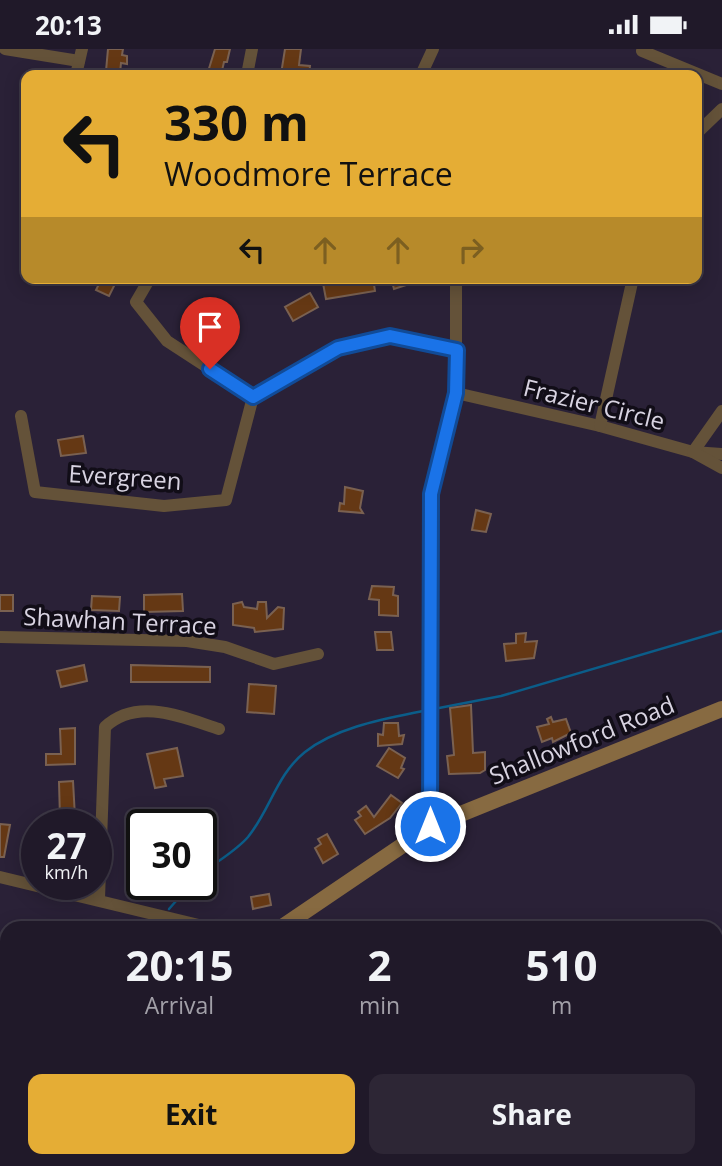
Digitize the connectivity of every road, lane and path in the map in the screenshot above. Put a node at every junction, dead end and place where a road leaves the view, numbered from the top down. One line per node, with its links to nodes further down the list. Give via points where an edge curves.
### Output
1 (5, 49): 5 (street)
2 (252, 49): 6 (street)
3 (433, 49): 7 (street)
4 (642, 51): 8 (street)
5 (80, 55)
6 (248, 70)
7 (423, 70)
8 (688, 70)
9 (702, 76): 10 (street)
10 (722, 84)
11 (722, 109): 12 (street)
12 (702, 128)
13 (146, 284): 18 (street, via 136,302 167,341)
14 (456, 284): 16 (street)
15 (632, 284): 21 (street)
16 (457, 350): 17 (street); 18 (street, via 390,336 338,348)
17 (456, 393): 21 (street, Frazier Circle); 30 (street, via 431,494)
18 (253, 397): 20 (street, Evergreen, via 226,500 164,506 35,492)
19 (722, 411): 22 (street)
20 (21, 416)
21 (600, 426): 22 (street, Frazier Circle)
22 (693, 452): 23 (street, Frazier Circle); 24 (street)
23 (722, 454)
24 (722, 468)
25 (0, 637): 26 (street, Shawhan Terrace, via 187,641 225,647 274,664)
26 (318, 654)
27 (722, 709): 30 (street, Shallowford Road)
28 (219, 729): 29 (street, via 145,710 118,715 105,727)
29 (102, 809)
30 (430, 826): 35 (street, Shallowford Road)
31 (0, 877): 32 (street)
32 (21, 882)
33 (103, 900): 34 (street)
34 (184, 921)
35 (291, 921)

